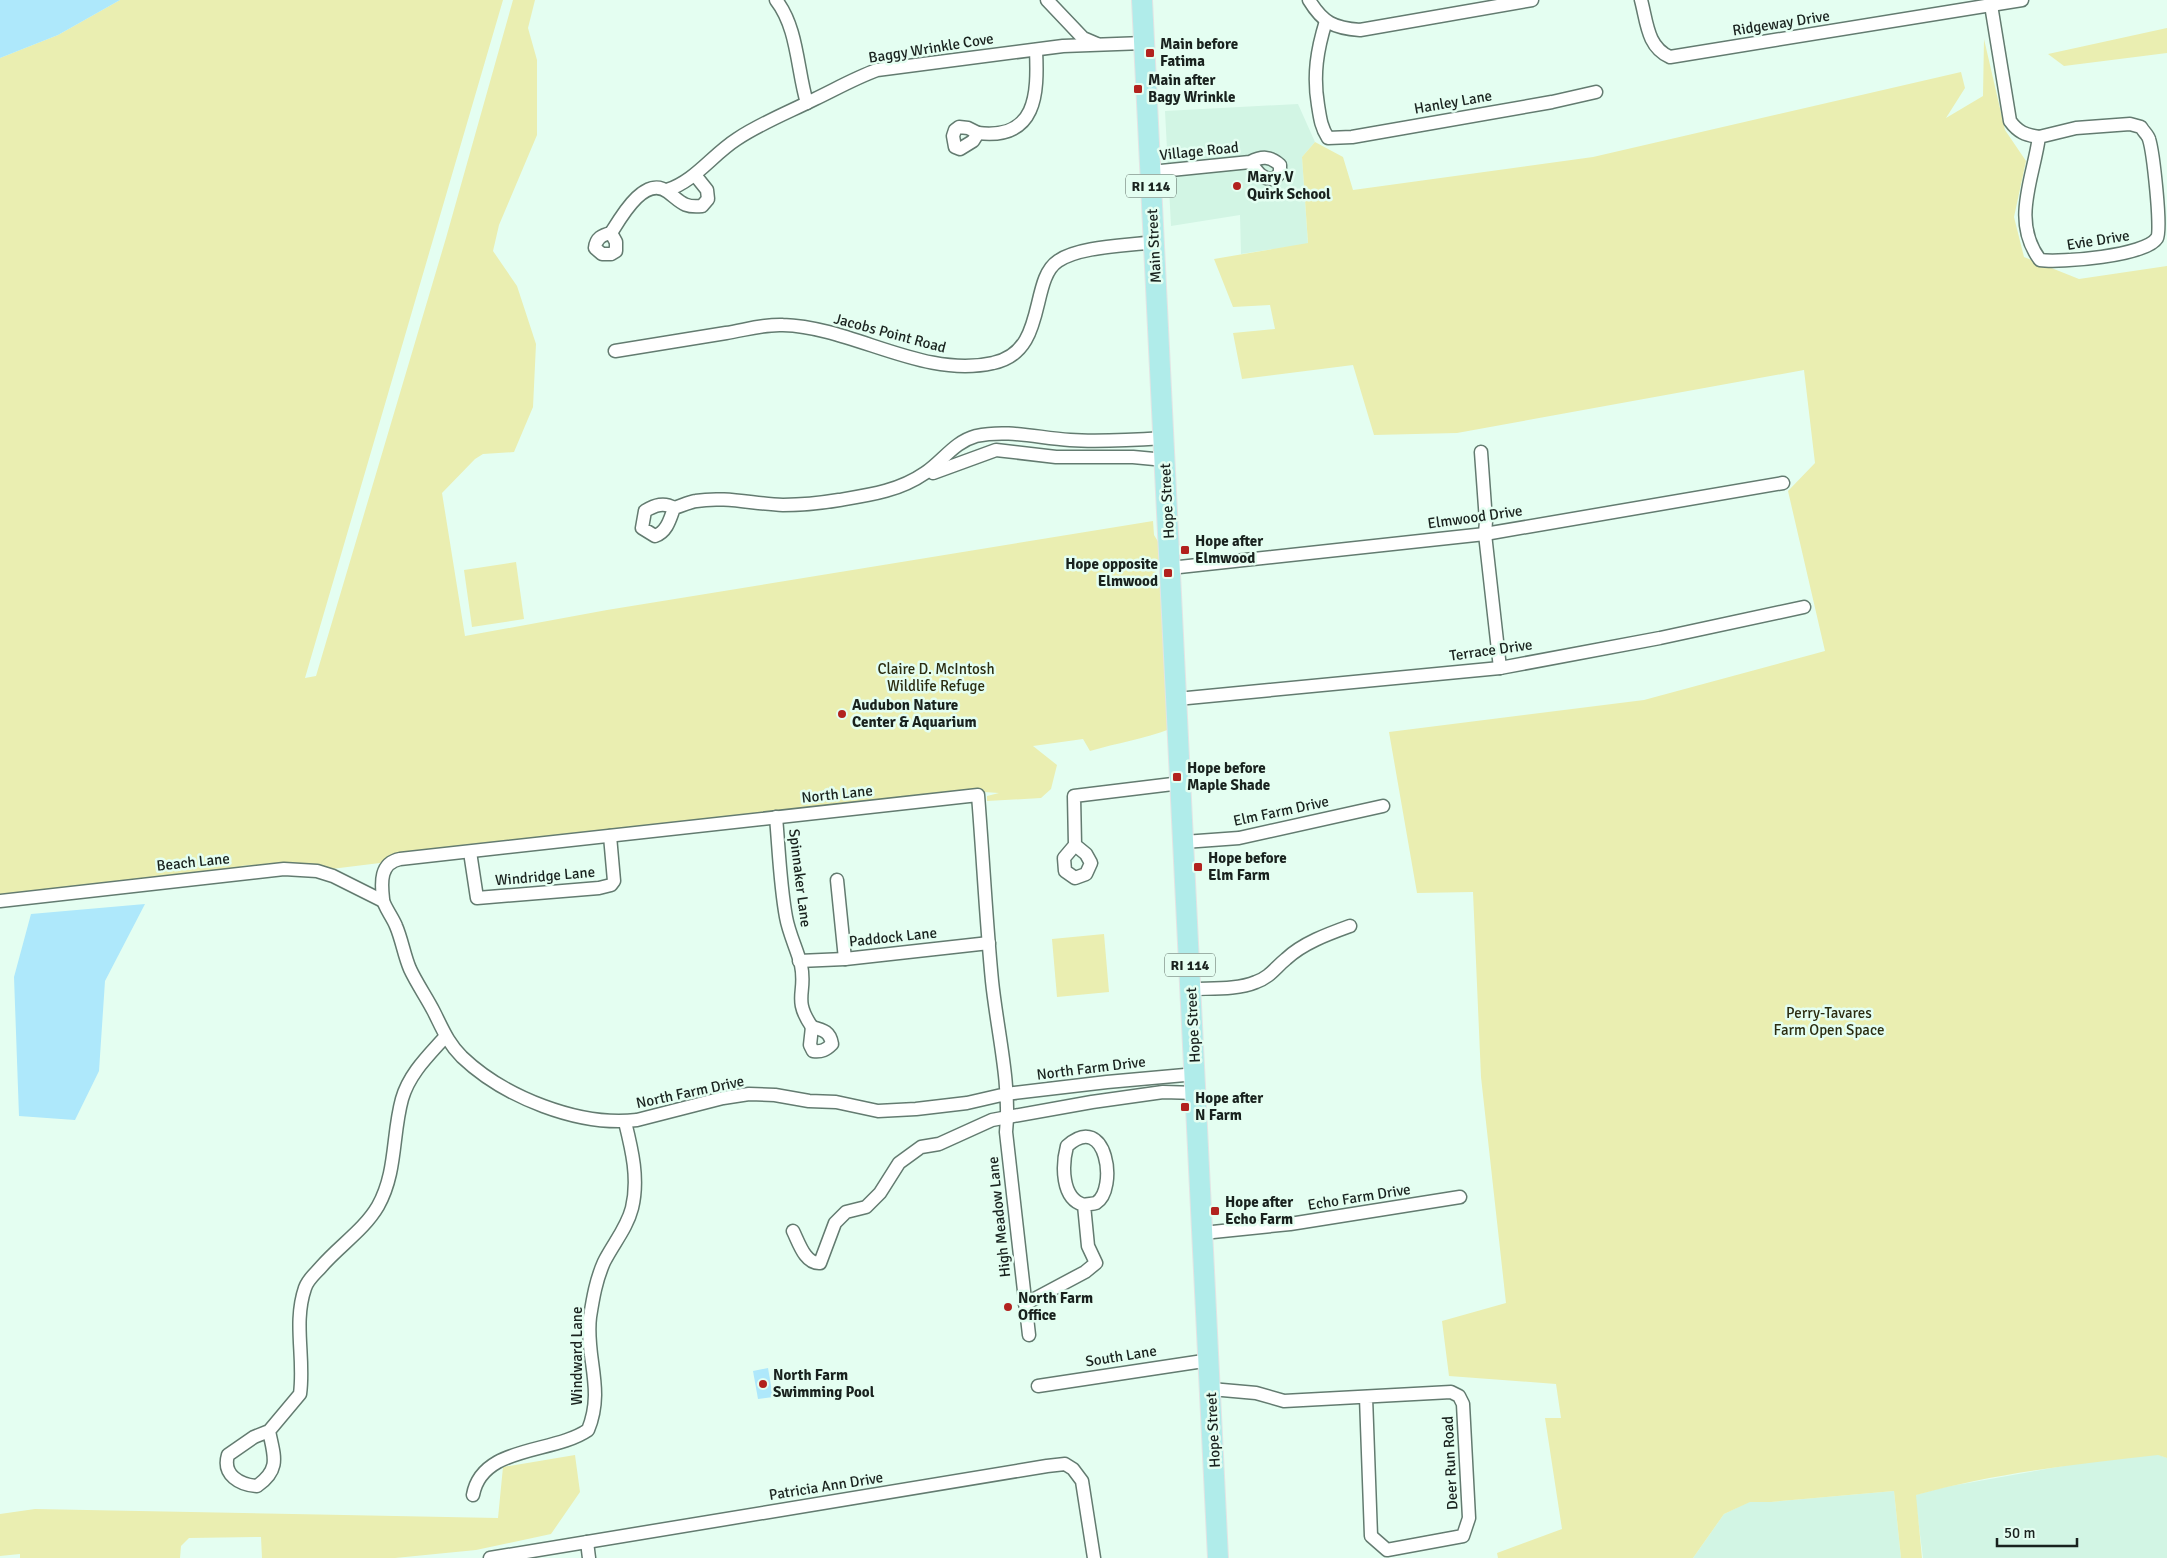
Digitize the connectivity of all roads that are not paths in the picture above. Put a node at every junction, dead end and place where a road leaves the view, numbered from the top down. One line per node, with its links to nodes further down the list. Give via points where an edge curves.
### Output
1 (776, 0): 15 (street, via 789,26)
2 (1047, 0): 12 (street, via 1083,38)
3 (1142, 0): 11 (main road, Main Street / RI 114)
4 (1309, 0): 10 (street)
5 (1532, 0): 10 (street, via 1360,30 1340,28)
6 (1641, 0): 8 (street, Ridgeway Drive, via 1652,43 1670,57)
7 (2022, 0): 9 (street, Ridgeway Drive)
8 (1973, 4): 9 (street, Ridgeway Drive)
9 (1991, 5): 17 (street, Evie Drive, via 2010,121 2027,135)
10 (1326, 21): 14 (street, Hanley Lane, via 1315,68 1315,86 1321,128 1328,138 1352,137)
11 (1144, 43): 12 (street, Baggy Wrinkle Cove); 19 (main road, Main Street / RI 114)
12 (1096, 44): 13 (street, Baggy Wrinkle Cove)
13 (1036, 50): 15 (street, Baggy Wrinkle Cove, via 877,70); 16 (street, via 1036,85 1030,112 1023,123 1013,129)
14 (1596, 92)
15 (807, 103): 20 (street, Baggy Wrinkle Cove, via 736,140)
16 (978, 133)
17 (2039, 136): 17 (street, Evie Drive, via 2024,214 2028,240 2040,260 2065,262 2134,251 2149,246 2157,238 2158,212 2152,157 2149,138 2141,127 2130,124 2076,128)
18 (1250, 162): 19 (street, Village Road)
19 (1151, 172): 23 (main road, Main Street / RI 114)
20 (695, 175): 21 (street, Baggy Wrinkle Cove); 21 (street, via 707,190 708,199 702,206 683,204)
21 (667, 190): 22 (street, Baggy Wrinkle Cove, via 645,190)
22 (611, 232)
23 (1154, 242): 24 (street, Jacobs Point Road, via 1089,250 1056,262 1047,276 1034,320 1022,345 1010,356 994,363 952,366 835,334 783,325); 25 (main road, Main Street / RI 114)
24 (614, 351)
25 (1161, 373): 28 (main road, Hope Street / RI 114)
26 (1004, 432): 27 (street); 30 (street); 35 (street, via 973,437 958,444 940,463)
27 (1055, 438): 29 (street); 32 (street)
28 (1164, 438): 29 (street); 34 (main road, Hope Street / RI 114)
29 (1116, 441): 33 (street)
30 (1006, 450): 32 (street); 35 (street, via 977,456)
31 (1482, 452): 38 (street)
32 (1056, 457): 33 (street)
33 (1115, 458): 34 (street)
34 (1165, 460): 39 (main road, Hope Street / RI 114)
35 (912, 481): 37 (street, via 887,492 808,503 784,505 715,500 695,501)
36 (1783, 483): 38 (street, Elmwood Drive)
37 (674, 508)
38 (1485, 534): 39 (street, Elmwood Drive); 41 (street)
39 (1170, 568): 42 (main road, Hope Street / RI 114)
40 (1804, 607): 41 (street, Terrace Drive)
41 (1500, 668): 42 (street, Terrace Drive)
42 (1177, 698): 43 (main road, Hope Street / RI 114)
43 (1181, 783): 47 (main road, Hope Street / RI 114); 48 (street, via 1074,796)
44 (1383, 806): 47 (street, Elm Farm Drive, via 1239,838)
45 (776, 817): 46 (street, North Lane); 55 (street, North Lane, via 978,795); 57 (street, Spinnaker Lane, via 786,918)
46 (610, 836): 49 (street, North Lane); 49 (street, Windridge Lane, via 614,881 598,888 477,898)
47 (1184, 842): 58 (main road, Hope Street / RI 114)
48 (1075, 846)
49 (470, 852): 50 (street, North Lane)
50 (400, 859): 53 (street, North Farm Drive, via 385,866 382,874)
51 (838, 880): 56 (street)
52 (0, 901): 53 (street, Beach Lane, via 284,869 317,871 333,876)
53 (383, 901): 60 (street, North Farm Drive, via 396,925 411,970)
54 (1350, 926): 58 (street, via 1322,936 1286,958 1270,976 1254,983)
55 (989, 943): 56 (street, Paddock Lane); 62 (street, North Lane)
56 (845, 959): 57 (street, Paddock Lane)
57 (799, 961): 59 (street, Spinnaker Lane, via 801,1009)
58 (1191, 989): 61 (main road, Hope Street / RI 114)
59 (812, 1028)
60 (445, 1037): 64 (street, North Farm Drive, via 462,1057 517,1096 574,1116); 75 (street, via 414,1072 405,1092 394,1160 378,1206 362,1227 313,1274 306,1286 299,1314 300,1394)
61 (1196, 1083): 62 (street, North Farm Drive, via 1107,1082); 63 (street, via 1163,1092); 68 (main road, Hope Street / RI 114)
62 (1006, 1094): 63 (street, High Meadow Lane); 64 (street, North Farm Drive, via 966,1103 878,1111 836,1102 749,1094)
63 (1008, 1117): 67 (street, via 992,1120 939,1144 921,1147 899,1163 880,1193 866,1207 846,1212 834,1223 820,1263 808,1259); 69 (street, High Meadow Lane, via 1006,1132)
64 (625, 1122): 76 (street, Windward Lane, via 634,1162 634,1196 624,1228 604,1262 595,1286 590,1347 596,1392 588,1430 566,1441 496,1463 480,1476)
65 (1460, 1197): 68 (street, Echo Farm Drive, via 1290,1224)
66 (1084, 1205): 66 (street, via 1070,1197 1064,1158 1067,1146 1075,1138 1086,1136 1096,1139 1100,1145 1108,1181 1100,1199); 69 (street, via 1088,1246 1096,1263)
67 (793, 1231)
68 (1203, 1233): 71 (main road, Hope Street / RI 114)
69 (1025, 1304): 70 (street, High Meadow Lane)
70 (1029, 1335)
71 (1210, 1360): 72 (street, South Lane); 73 (main road, Hope Street / RI 114)
72 (1038, 1386)
73 (1211, 1389): 74 (street, Deer Run Road, via 1256,1393 1284,1401); 81 (main road, Hope Street / RI 114)
74 (1366, 1398): 74 (street, Deer Run Road, via 1451,1392 1459,1396 1464,1404 1469,1518 1462,1536 1387,1550 1371,1536)
75 (270, 1430): 75 (street, via 228,1455 229,1471 245,1485 257,1486 270,1475 274,1466)
76 (473, 1495)
77 (587, 1542): 78 (street, Patricia Ann Drive); 79 (street); 80 (street, Patricia Ann Drive, via 1065,1464 1073,1469 1084,1485)
78 (490, 1558)
79 (589, 1558)
80 (1094, 1558)
81 (1218, 1558)

